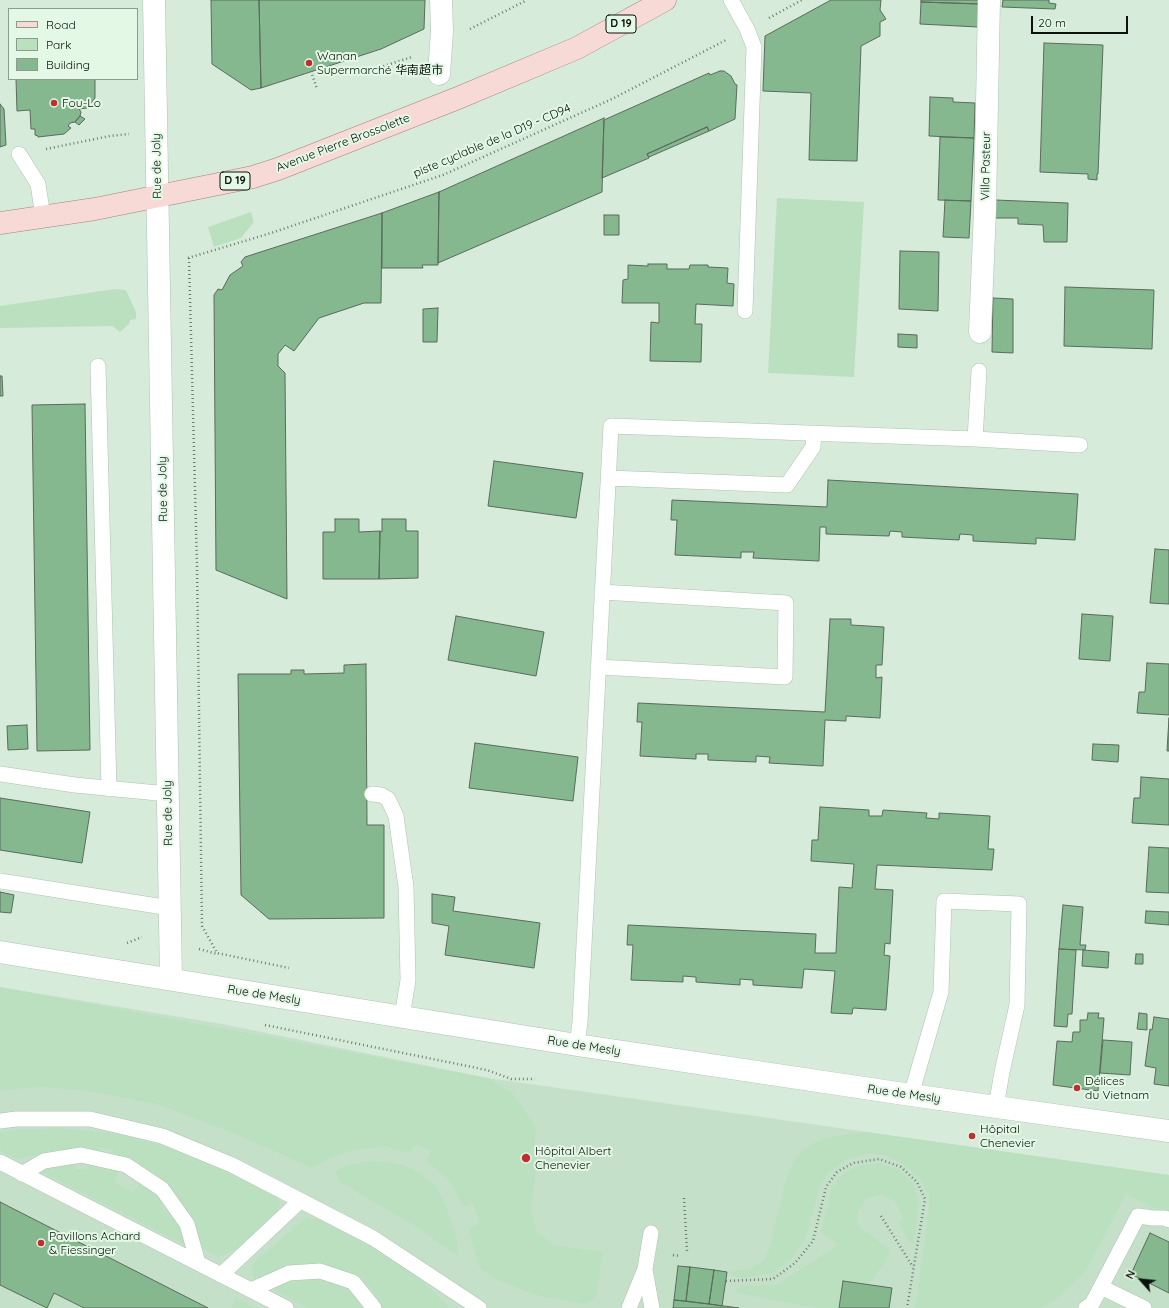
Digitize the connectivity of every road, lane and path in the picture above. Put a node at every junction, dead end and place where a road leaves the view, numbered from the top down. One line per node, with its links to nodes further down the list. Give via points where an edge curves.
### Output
1 (154, 0): 13 (street, Rue de Joly)
2 (441, 0): 9 (street)
3 (665, 0): 13 (main road, Avenue Pierre Brossolette / D 19, via 577,48 278,169 253,177)
4 (731, 0): 7 (lane)
5 (802, 0): 7 (path, piste cyclable de la D19 - CD94)
6 (989, 0): 19 (street, Villa Pasteur)
7 (747, 30): 17 (path, piste cyclable de la D19 - CD94, via 612,99 442,175); 18 (lane, via 754,47)
8 (311, 71): 10 (path)
9 (439, 74)
10 (317, 89)
11 (130, 134): 12 (path)
12 (19, 154): 14 (lane, via 38,184)
13 (158, 197): 14 (main road, Avenue Pierre Brossolette / D 19); 30 (street, Rue de Joly)
14 (44, 217): 15 (main road, Avenue Pierre Brossolette / D 19)
15 (0, 223)
16 (182, 258): 17 (path, piste cyclable de la D19 - CD94)
17 (189, 258): 35 (path, via 197,566 202,926)
18 (744, 311)
19 (980, 332)
20 (98, 366): 29 (lane)
21 (979, 371): 23 (lane)
22 (814, 433): 23 (lane); 25 (lane, via 813,447 787,485); 25 (lane, via 611,426)
23 (975, 439): 24 (lane)
24 (1080, 445)
25 (609, 478): 26 (lane)
26 (602, 592): 27 (lane); 27 (lane, via 786,603 785,677)
27 (598, 667): 38 (lane)
28 (0, 774): 29 (lane)
29 (109, 789): 30 (lane)
30 (168, 794): 33 (street, Rue de Joly)
31 (372, 794): 37 (lane, via 388,799 396,816 405,880 408,980)
32 (0, 881): 33 (lane)
33 (170, 908): 36 (street, Rue de Joly)
34 (0, 952): 36 (street, Rue de Mesly)
35 (217, 953)
36 (171, 979): 37 (street, Rue de Mesly)
37 (402, 1017): 38 (street, Rue de Mesly)
38 (577, 1045): 39 (street, Rue de Mesly)
39 (911, 1095): 40 (street, Rue de Mesly); 40 (lane, via 941,992 944,901 1019,904 1017,1005)
40 (996, 1107): 42 (street, Rue de Mesly)
41 (0, 1121): 46 (lane, via 90,1120 162,1136 232,1165)
42 (1169, 1131)
43 (0, 1162): 44 (lane)
44 (22, 1174): 51 (lane); 51 (lane, via 44,1161 81,1155 126,1165 162,1189 187,1224)
45 (684, 1198): 50 (path)
46 (300, 1200): 54 (lane); 60 (lane, via 373,1238)
47 (881, 1216): 52 (path)
48 (1169, 1220): 56 (lane, via 1138,1216)
49 (651, 1233): 53 (lane)
50 (687, 1251)
51 (198, 1263): 54 (lane)
52 (914, 1267): 55 (path, via 925,1199 917,1182 900,1167 879,1159 853,1163 837,1172 826,1187 813,1241 795,1263 773,1279); 63 (path)
53 (645, 1269): 61 (lane); 62 (lane)
54 (221, 1275): 57 (lane)
55 (726, 1281)
56 (1101, 1287): 64 (lane, via 1092,1304); 65 (lane)
57 (251, 1290): 58 (lane); 59 (lane, via 289,1273 320,1271 352,1282)
58 (286, 1308)
59 (374, 1308)
60 (479, 1308)
61 (629, 1308)
62 (652, 1308)
63 (907, 1308)
64 (1086, 1308)
65 (1144, 1308)

